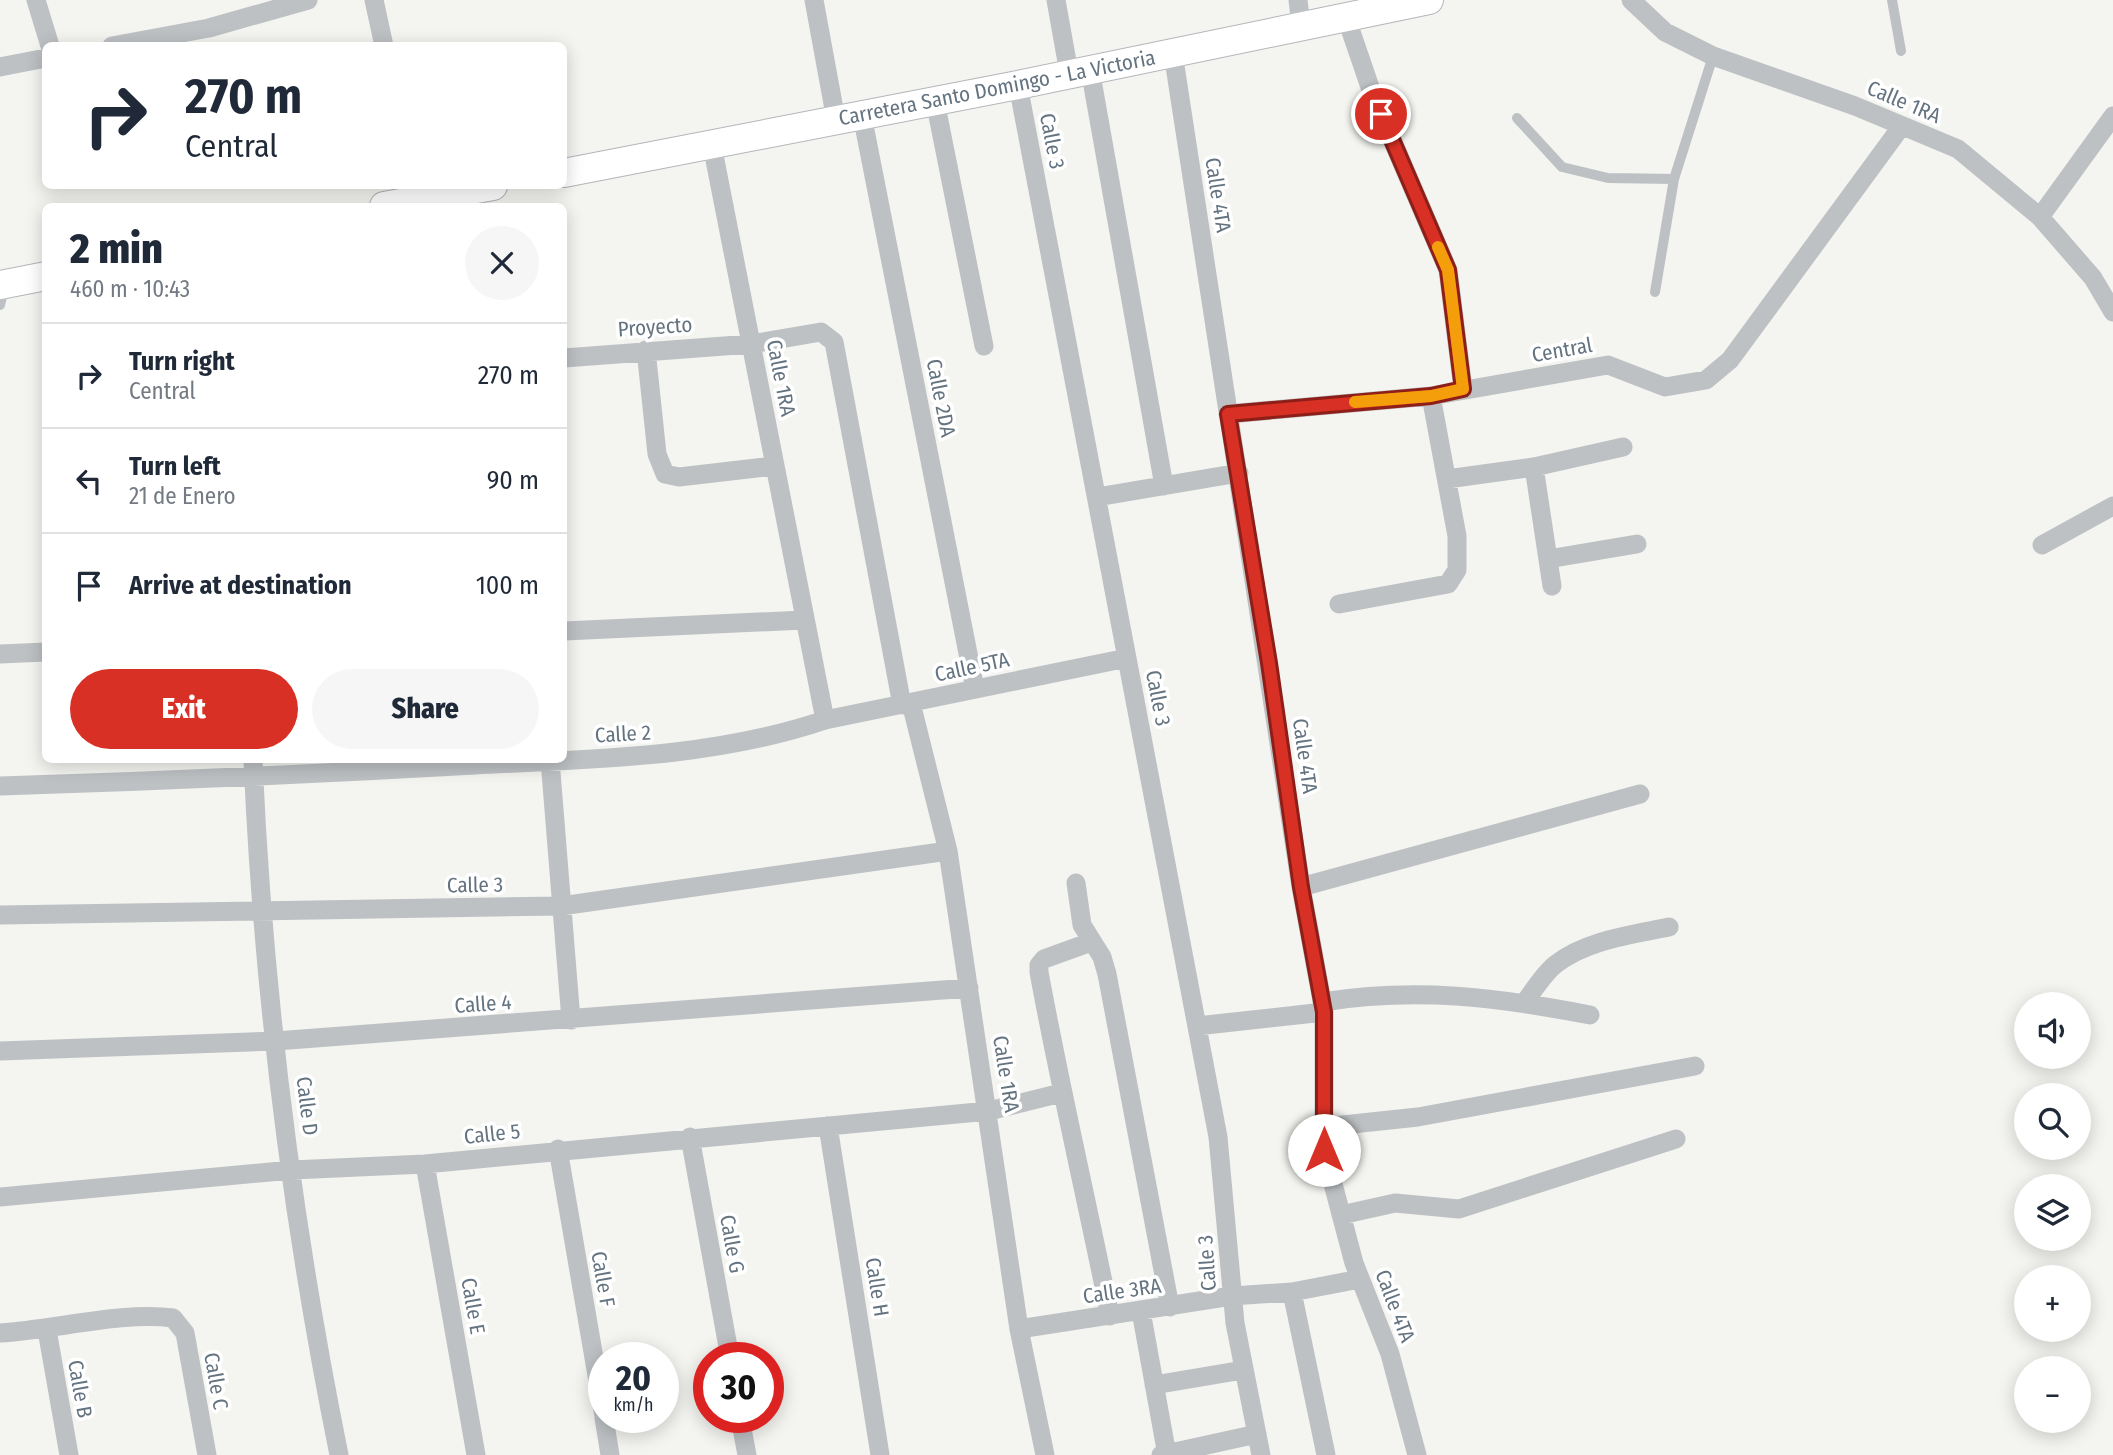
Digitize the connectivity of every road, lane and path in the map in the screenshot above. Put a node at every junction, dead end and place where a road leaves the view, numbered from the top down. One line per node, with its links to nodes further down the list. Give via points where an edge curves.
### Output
1 (36, 0): 11 (street)
2 (308, 0): 12 (street, via 209,28)
3 (374, 0): 13 (street)
4 (814, 0): 23 (street, Calle 2DA)
5 (1056, 0): 19 (street)
6 (1428, 0): 9 (main road, Carretera Santo Domingo - La Victoria)
7 (1631, 0): 16 (street, Calle 1RA, via 1665,32)
8 (1892, 0): 14 (lane)
9 (1357, 10): 10 (main road, Carretera Santo Domingo - La Victoria); 41 (street, via 1372,93 1448,270)
10 (1299, 13): 15 (main road, Carretera Santo Domingo - La Victoria)
11 (49, 42)
12 (134, 42)
13 (383, 42)
14 (1901, 51)
15 (1173, 53): 19 (main road, Carretera Santo Domingo - La Victoria); 43 (street, Calle 4TA)
16 (1713, 56): 25 (street, Calle 1RA); 28 (lane)
17 (42, 59): 18 (street)
18 (0, 67)
19 (1080, 71): 20 (main road, Carretera Santo Domingo - La Victoria); 49 (street)
20 (1018, 85): 21 (main road, Carretera Santo Domingo - La Victoria); 50 (street, Calle 3)
21 (935, 101): 23 (main road, Carretera Santo Domingo - La Victoria); 38 (street)
22 (2113, 116): 32 (street)
23 (849, 118): 26 (main road, Carretera Santo Domingo - La Victoria); 62 (street, Calle 2DA)
24 (1517, 118): 28 (lane, via 1562,167 1608,178)
25 (1901, 127): 32 (street, Calle 1RA, via 1958,149); 41 (street, Central, via 1730,360 1706,380 1665,387 1608,365)
26 (712, 145): 27 (main road, Carretera Santo Domingo - La Victoria); 37 (street, Calle 1RA)
27 (567, 172)
28 (1674, 179): 35 (lane)
29 (460, 189): 30 (main road)
30 (415, 193): 31 (main road)
31 (391, 203)
32 (2040, 217): 36 (street, Calle 1RA, via 2093,278)
33 (42, 277): 34 (main road)
34 (2, 291)
35 (1655, 292)
36 (2113, 312)
37 (751, 344): 39 (street, Proyecto); 45 (street, Calle 1RA); 63 (street, Proyecto, via 821,332 834,342)
38 (984, 346)
39 (646, 350): 40 (street, Proyecto); 45 (street, via 657,454 665,474 680,477)
40 (567, 358)
41 (1463, 389): 42 (street, Central)
42 (1431, 396): 43 (street, Central); 48 (street)
43 (1228, 414): 47 (street, Calle 4TA)
44 (1623, 447): 46 (street)
45 (774, 466): 57 (street, Calle 1RA)
46 (1534, 467): 48 (street); 54 (street)
47 (1239, 473): 49 (street); 73 (street, Calle 4TA)
48 (1447, 479): 56 (street, via 1457,536 1457,570 1448,584)
49 (1164, 486): 50 (street)
50 (1097, 497): 61 (street, Calle 3)
51 (2113, 506): 53 (street)
52 (1637, 544): 54 (street)
53 (2042, 545)
54 (1548, 559): 55 (street)
55 (1552, 586)
56 (1339, 604)
57 (804, 620): 58 (street); 64 (street, Calle 1RA)
58 (567, 631)
59 (42, 653): 60 (street)
60 (0, 654)
61 (1127, 659): 62 (street, Calle 5TA); 84 (street, Calle 3)
62 (975, 689): 63 (street, Calle 5TA)
63 (906, 704): 64 (street, Calle 5TA); 71 (street, Calle 1RA)
64 (825, 720): 65 (street, Calle 2, via 778,736 667,754)
65 (567, 759)
66 (439, 763): 68 (street, Calle 2)
67 (550, 763): 74 (street)
68 (253, 768): 69 (street, Calle 2); 75 (street, Calle D)
69 (0, 786)
70 (1640, 794): 73 (street)
71 (948, 851): 74 (street, Calle 3); 79 (street, Calle 1RA)
72 (1076, 883): 78 (street, via 1082,925)
73 (1301, 887): 81 (street, Calle 4TA)
74 (561, 906): 75 (street, Calle 3); 83 (street)
75 (264, 912): 76 (street, Calle 3); 85 (street, Calle D)
76 (0, 915)
77 (1669, 927): 80 (street, via 1581,950 1554,965)
78 (1091, 942): 88 (street, via 1039,965); 102 (street, via 1107,974)
79 (969, 988): 83 (street, Calle 4); 89 (street, Calle 1RA)
80 (1525, 1002): 81 (street, via 1378,993); 82 (street)
81 (1323, 1007): 84 (street); 91 (street, Calle 4TA)
82 (1590, 1015)
83 (571, 1020): 85 (street, Calle 4)
84 (1197, 1026): 101 (street, Calle 3, via 1223,1172)
85 (276, 1041): 86 (street, Calle 4); 96 (street, Calle D)
86 (0, 1051)
87 (1695, 1066): 91 (street, via 1418,1117)
88 (1061, 1093): 89 (street, Calle 5); 104 (street)
89 (989, 1111): 90 (street, Calle 5); 105 (street, Calle 1RA)
90 (828, 1126): 92 (street, Calle 5); 122 (street, Calle H)
91 (1324, 1127): 98 (street, Calle 4TA, via 1324,1150)
92 (690, 1137): 94 (street, Calle 5); 109 (street, Calle G)
93 (1676, 1139): 98 (street, via 1459,1209 1395,1203)
94 (558, 1149): 95 (street, Calle 5); 108 (street, Calle F)
95 (425, 1164): 96 (street, Calle 5); 119 (street, Calle E)
96 (292, 1170): 97 (street, Calle 5); 118 (street, Calle D, via 311,1316)
97 (0, 1197)
98 (1340, 1215): 99 (street, Calle 4TA)
99 (1360, 1279): 100 (street, Calle 3RA); 126 (street, Calle 4TA, via 1390,1354)
100 (1292, 1292): 101 (street, Calle 3RA); 125 (street)
101 (1232, 1296): 102 (street, Calle 3RA); 110 (street, Calle 3)
102 (1170, 1307): 103 (street, Calle 3RA)
103 (1140, 1311): 104 (street, Calle 3RA); 111 (street)
104 (1110, 1315): 105 (street, Calle 3RA)
105 (1019, 1329): 123 (street, Calle 1RA)
106 (47, 1330): 107 (street); 116 (street, Calle B); 117 (street, Calle C, via 151,1315 173,1318 185,1334)
107 (0, 1334)
108 (591, 1342)
109 (727, 1342)
110 (1243, 1370): 111 (street); 114 (street, Calle 3)
111 (1154, 1385): 115 (street)
112 (607, 1433): 120 (street, Calle F)
113 (743, 1433): 121 (street)
114 (1257, 1434): 115 (street); 124 (street, Calle 3)
115 (1165, 1454)
116 (69, 1455)
117 (206, 1455)
118 (339, 1455)
119 (476, 1455)
120 (610, 1455)
121 (747, 1455)
122 (880, 1455)
123 (1045, 1455)
124 (1261, 1455)
125 (1326, 1455)
126 (1417, 1455)

